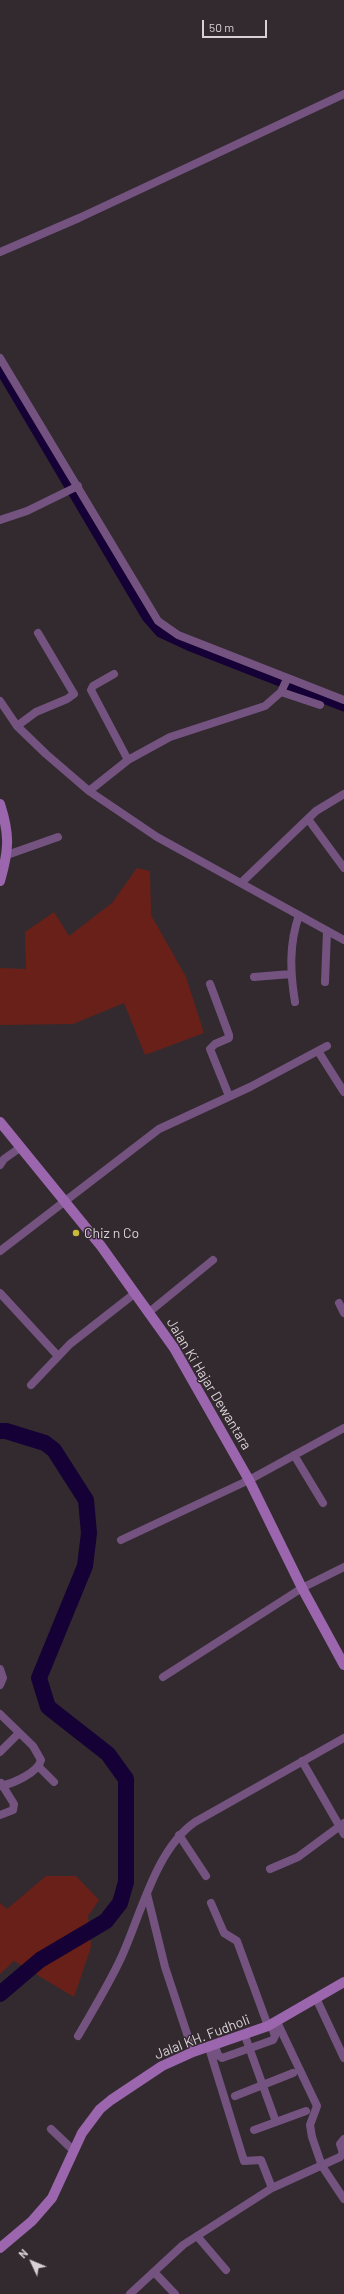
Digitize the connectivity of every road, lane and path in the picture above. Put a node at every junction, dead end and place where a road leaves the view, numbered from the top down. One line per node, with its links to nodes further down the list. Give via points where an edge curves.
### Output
1 (344, 94): 2 (street)
2 (0, 252)
3 (0, 358): 4 (street)
4 (73, 489): 5 (street, via 27,511); 8 (street, via 158,621 178,635)
5 (0, 520)
6 (38, 633): 13 (street, via 74,694 36,712)
7 (114, 674): 14 (street, via 92,686 91,690)
8 (286, 680): 9 (street); 10 (street)
9 (282, 691): 12 (street); 14 (street, via 265,706 170,737)
10 (344, 700)
11 (0, 701): 13 (street)
12 (320, 705)
13 (17, 726): 15 (street)
14 (128, 760): 15 (street)
15 (89, 791): 23 (street, via 157,837)
16 (344, 794): 18 (street, via 324,805)
17 (0, 804): 20 (main road, via 8,828)
18 (308, 819): 21 (street); 23 (street)
19 (58, 837): 20 (street)
20 (7, 855): 22 (main road)
21 (344, 868)
22 (0, 881)
23 (241, 883): 24 (street)
24 (299, 915): 25 (street); 27 (street, via 290,957)
25 (327, 931): 26 (street); 29 (street)
26 (344, 940)
27 (291, 974): 28 (street); 31 (street)
28 (254, 977)
29 (325, 982)
30 (210, 984): 35 (street, via 229,1035 210,1049)
31 (295, 1002)
32 (327, 1046): 33 (street)
33 (318, 1051): 34 (street); 35 (street)
34 (344, 1092)
35 (229, 1096): 39 (street, via 159,1129)
36 (0, 1122): 37 (main road, Jalan Ki Hajar Dewantara)
37 (21, 1147): 38 (street); 39 (main road, Jalan Ki Hajar Dewantara)
38 (0, 1165)
39 (64, 1202): 40 (street); 43 (main road, Jalan Ki Hajar Dewantara, via 100,1246)
40 (0, 1251)
41 (213, 1260): 45 (street)
42 (0, 1293): 47 (street)
43 (134, 1294): 45 (main road, Jalan Ki Hajar Dewantara); 47 (street, via 86,1330)
44 (339, 1303): 46 (street)
45 (148, 1313): 51 (main road, Jalan Ki Hajar Dewantara, via 174,1348)
46 (344, 1313)
47 (58, 1356): 48 (street)
48 (31, 1385)
49 (344, 1428): 50 (street)
50 (294, 1455): 51 (street); 52 (street)
51 (249, 1480): 53 (street); 55 (main road, Jalan Ki Hajar Dewantara)
52 (323, 1503)
53 (120, 1540)
54 (344, 1567): 55 (street)
55 (302, 1588): 56 (main road, Jalan Ki Hajar Dewantara); 58 (street)
56 (344, 1665)
57 (0, 1670): 59 (street, via 3,1678)
58 (162, 1677)
59 (0, 1685)
60 (0, 1714): 61 (street)
61 (19, 1733): 63 (street); 65 (street, via 40,1756)
62 (344, 1738): 64 (street)
63 (0, 1752)
64 (302, 1761): 69 (street); 70 (street, via 195,1822)
65 (38, 1766): 66 (street); 67 (street, via 21,1779)
66 (54, 1782)
67 (1, 1785): 68 (street, via 14,1804 14,1810)
68 (0, 1815)
69 (342, 1828): 71 (street, via 298,1857)
70 (178, 1835): 72 (street); 73 (street)
71 (270, 1869)
72 (206, 1876)
73 (147, 1894): 78 (street, via 121,1957); 82 (street, via 165,1967)
74 (211, 1903): 77 (street, via 224,1933 237,1941)
75 (344, 1982): 76 (main road, Jalal KH. Fudholi)
76 (316, 1998): 77 (main road, Jalal KH. Fudholi); 83 (street)
77 (272, 2024): 79 (main road, Jalal KH. Fudholi); 81 (street, via 275,2038); 93 (street, via 317,2106 310,2128)
78 (78, 2036)
79 (245, 2036): 80 (main road, Jalal KH. Fudholi); 81 (street)
80 (212, 2047): 81 (street, via 222,2058); 82 (main road, Jalal KH. Fudholi); 94 (street, via 244,2161 261,2160)
81 (249, 2047): 85 (street)
82 (193, 2052): 92 (main road, Jalal KH. Fudholi, via 162,2066 110,2100 92,2119)
83 (344, 2058)
84 (293, 2073): 85 (street)
85 (262, 2085): 86 (street); 88 (street)
86 (235, 2096)
87 (306, 2111): 88 (street)
88 (276, 2122): 90 (street)
89 (51, 2129): 92 (street)
90 (254, 2130)
91 (344, 2139): 93 (street, via 340,2144 342,2155)
92 (74, 2150): 97 (main road, Jalal KH. Fudholi, via 60,2186 52,2198 32,2221)
93 (322, 2166): 94 (street); 95 (street)
94 (272, 2188): 96 (street)
95 (344, 2198)
96 (197, 2236): 98 (street); 99 (street, via 182,2245)
97 (0, 2248)
98 (226, 2270)
99 (154, 2272): 100 (street); 101 (street)
100 (130, 2294)
101 (175, 2294)

